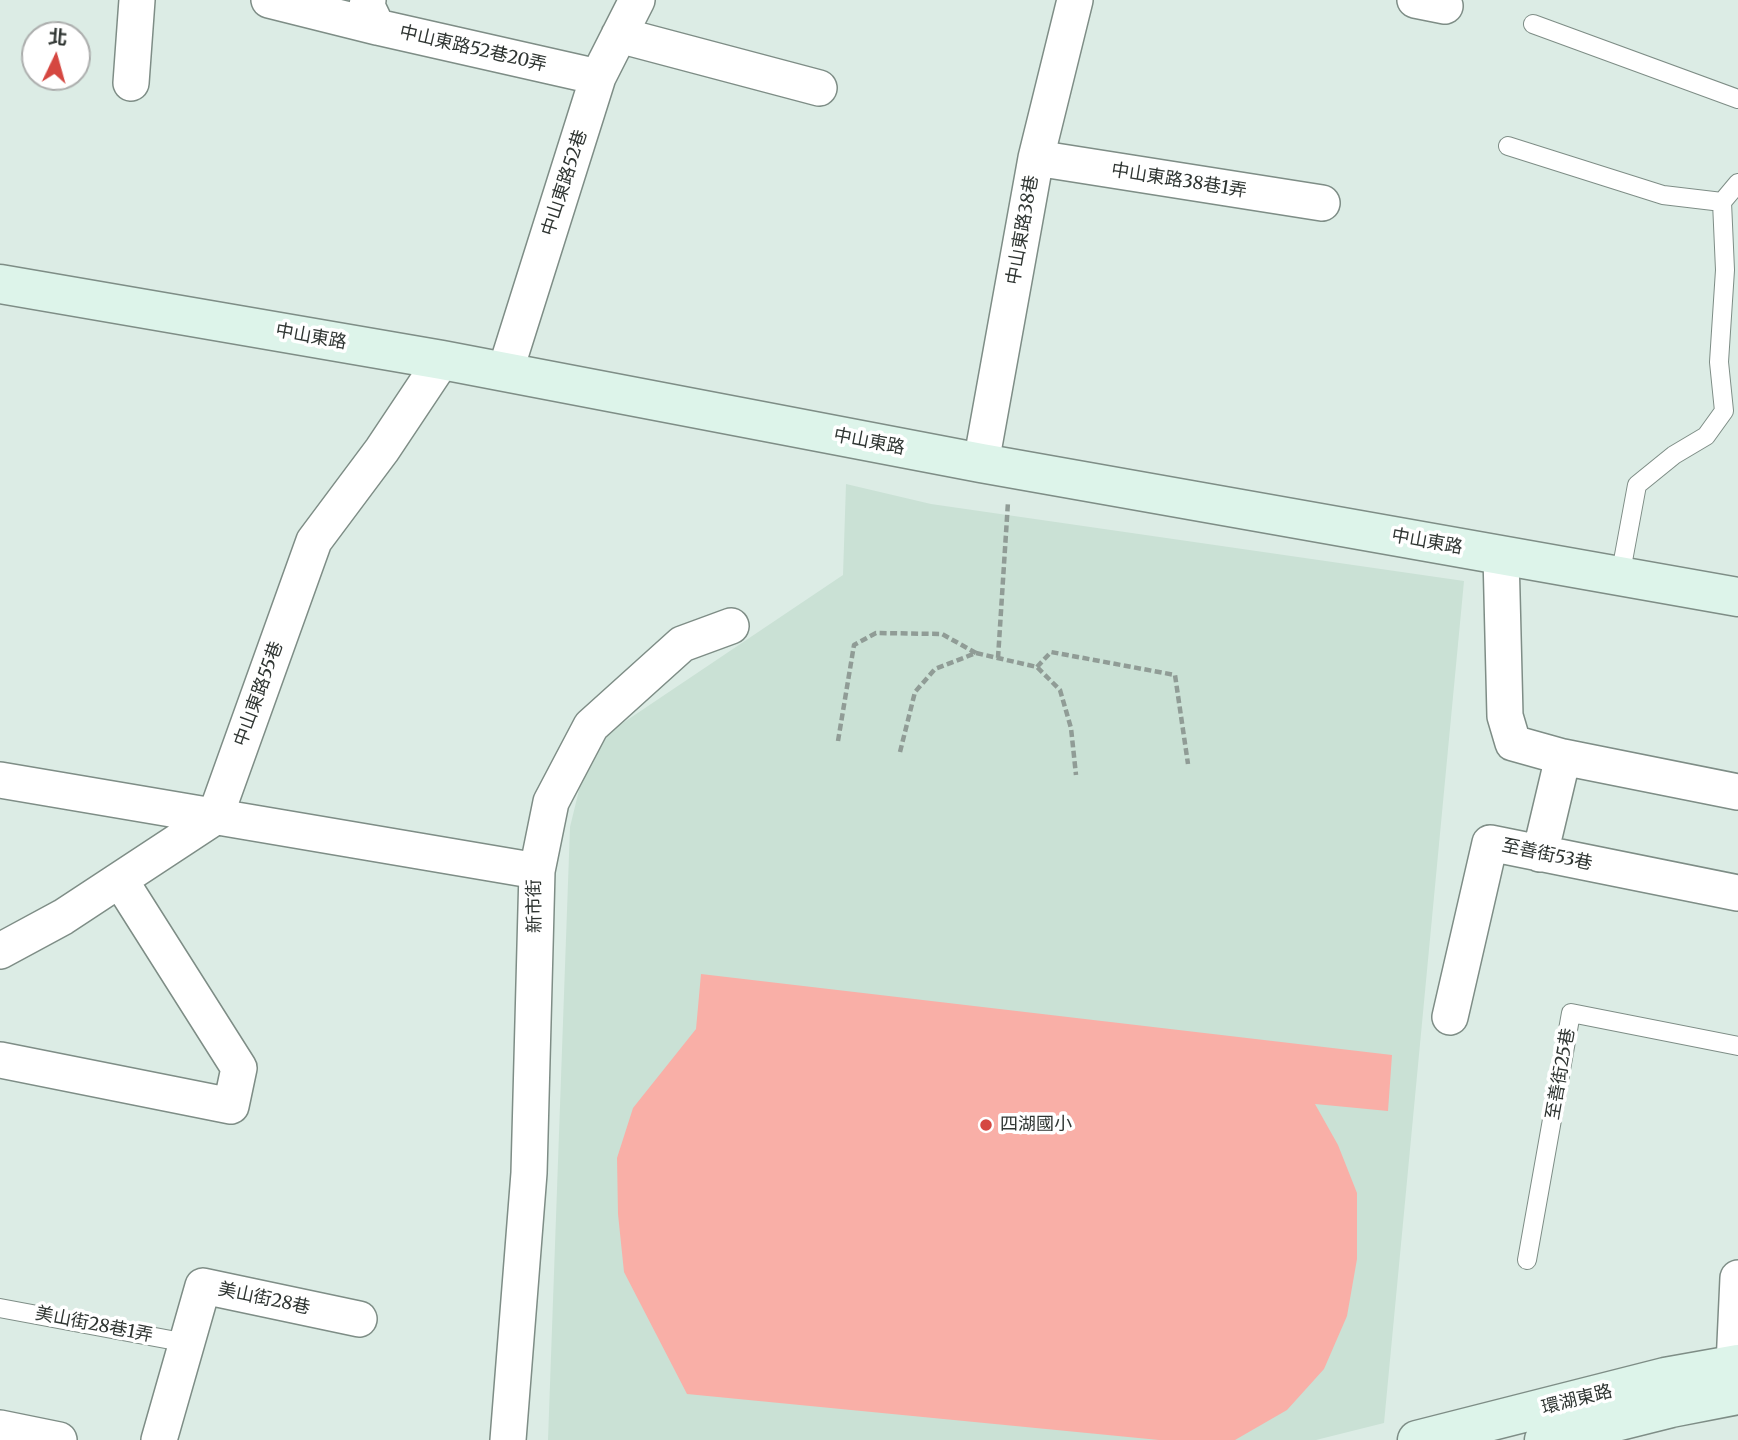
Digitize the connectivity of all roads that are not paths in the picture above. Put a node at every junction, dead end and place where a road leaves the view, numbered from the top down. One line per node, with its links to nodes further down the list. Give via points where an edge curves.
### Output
1 (136, 0): 9 (street)
2 (269, 0): 5 (street, 中山東路52巷20弄)
3 (637, 0): 7 (street, 中山東路52巷)
4 (1075, 0): 13 (street, 中山東路38巷)
5 (372, 14): 8 (street, 中山東路52巷20弄)
6 (1533, 24): 11 (lane)
7 (620, 35): 8 (street, 中山東路52巷); 10 (street)
8 (598, 77): 19 (street, 中山東路52巷)
9 (131, 83)
10 (819, 88)
11 (1738, 99)
12 (1508, 146): 15 (lane, via 1663,195)
13 (1036, 158): 16 (street, 中山東路38巷1弄); 20 (street, 中山東路38巷)
14 (1738, 183): 15 (lane)
15 (1722, 202): 22 (lane, via 1725,270 1719,362 1724,411 1706,436 1637,485)
16 (1322, 203)
17 (0, 284): 18 (street, 中山東路)
18 (442, 360): 19 (street, 中山東路); 28 (street, 中山東路55巷, via 314,541)
19 (505, 372): 20 (street, 中山東路)
20 (981, 463): 21 (street, 中山東路)
21 (1501, 555): 22 (street, 中山東路); 25 (street, via 1505,716 1513,743)
22 (1619, 577): 23 (street, 中山東路)
23 (1738, 597)
24 (731, 626): 30 (street, via 682,644 591,726 551,802)
25 (1563, 757): 27 (street); 29 (street)
26 (0, 780): 28 (street, 新市街)
27 (1738, 792)
28 (215, 817): 30 (street, 新市街); 31 (street)
29 (1540, 854): 32 (street, 至善街53巷); 34 (street, 至善街53巷, via 1490,843)
30 (537, 871): 46 (street, 新市街, via 529,1172)
31 (120, 880): 33 (street); 36 (street, via 239,1068 231,1106)
32 (1738, 893)
33 (0, 951)
34 (1450, 1017)
35 (1738, 1046): 37 (lane, 至善街25巷, via 1571,1013)
36 (0, 1060)
37 (1527, 1260)
38 (1738, 1278): 42 (street)
39 (0, 1308): 41 (lane, 美山街28巷1弄)
40 (359, 1320): 41 (street, 美山街28巷, via 203,1286)
41 (187, 1343): 45 (street, 美山街28巷)
42 (1737, 1376): 47 (street, 環湖東路, via 1665,1377); 48 (street, 環湖東路, via 1671,1408)
43 (0, 1428): 44 (street)
44 (59, 1440)
45 (159, 1440)
46 (508, 1440)
47 (1417, 1440)
48 (1544, 1440)

